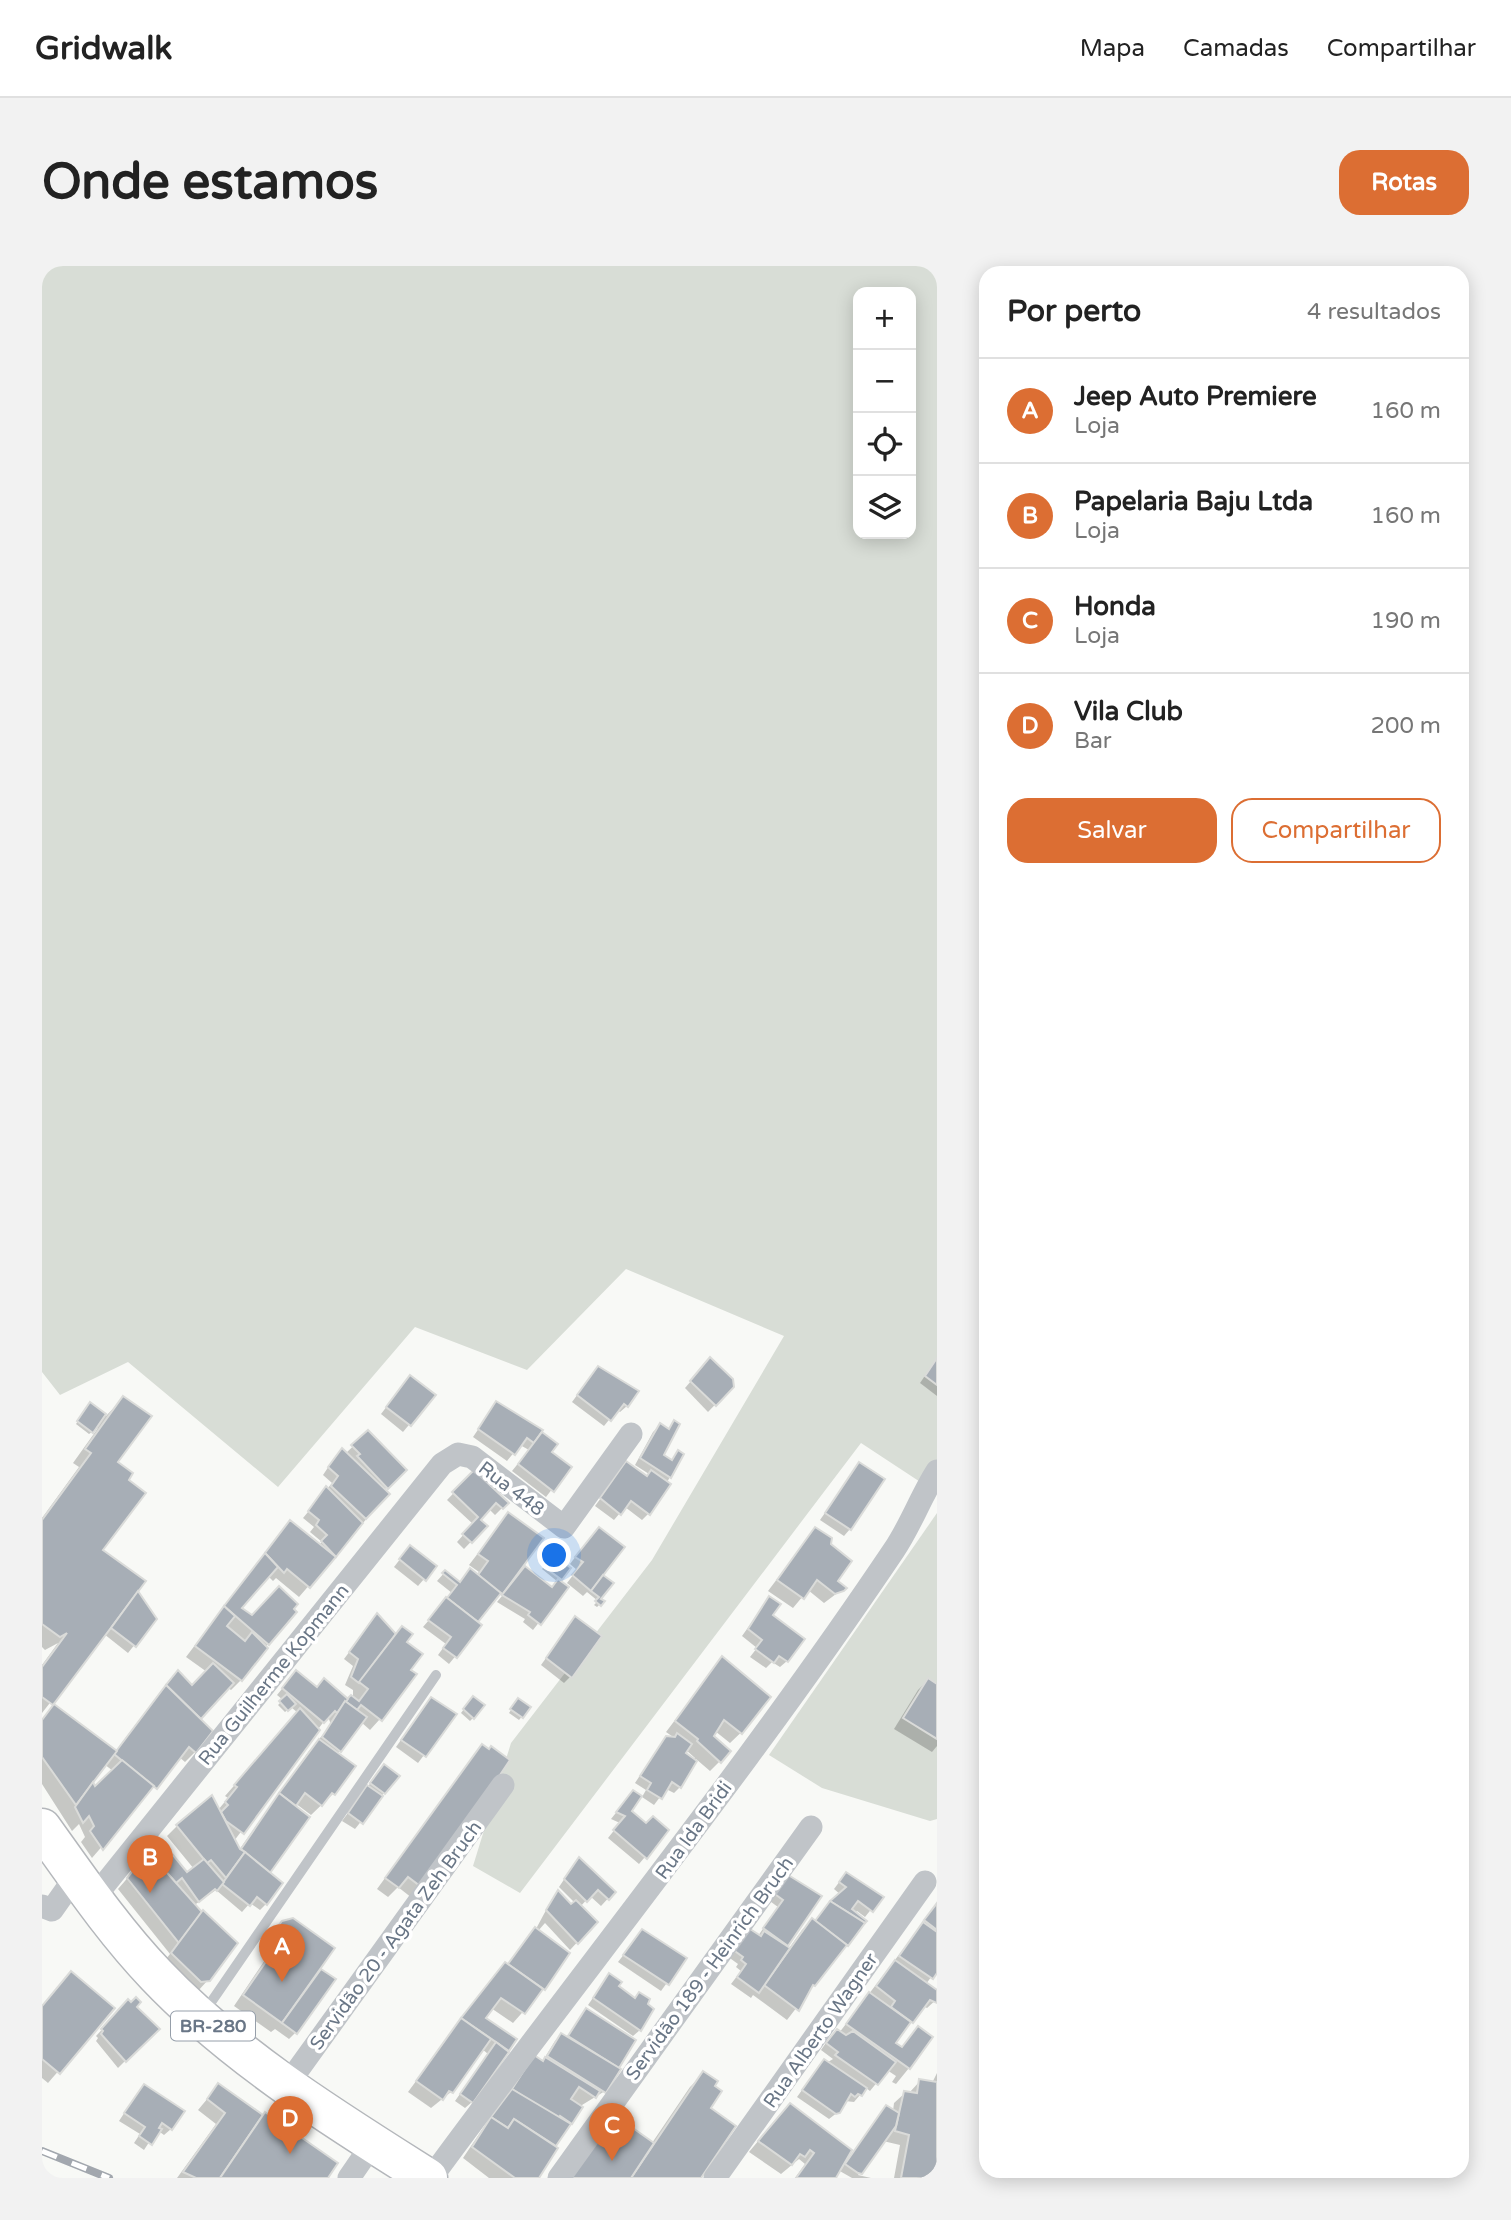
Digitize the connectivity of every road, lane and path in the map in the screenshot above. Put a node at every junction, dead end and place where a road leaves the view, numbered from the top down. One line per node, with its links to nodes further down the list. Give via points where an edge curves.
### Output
1 (631, 1434): 2 (street, Rua 448, via 564,1527 472,1457)
2 (458, 1454): 9 (street, Rua Guilherme Kopmann, via 442,1464)
3 (937, 1471): 15 (street, Rua Ida Bridi, via 896,1548 623,1926)
4 (436, 1675): 11 (lane)
5 (503, 1785): 12 (street, Servidão 20 - Agata Zeh Bruch)
6 (811, 1827): 16 (street, Servidão 189 - Heinrich Bruch)
7 (42, 1828): 9 (highway, BR-280)
8 (925, 1882): 17 (street, Rua Alberto Wagner)
9 (85, 1887): 10 (street, Rua Guilherme Kopmann); 11 (highway, BR-280, via 158,1976)
10 (45, 1913)
11 (201, 2016): 12 (highway, BR-280)
12 (287, 2085): 13 (highway, BR-280)
13 (373, 2143): 14 (street); 15 (highway, BR-280)
14 (349, 2178)
15 (430, 2178)
16 (559, 2178)
17 (715, 2178)

